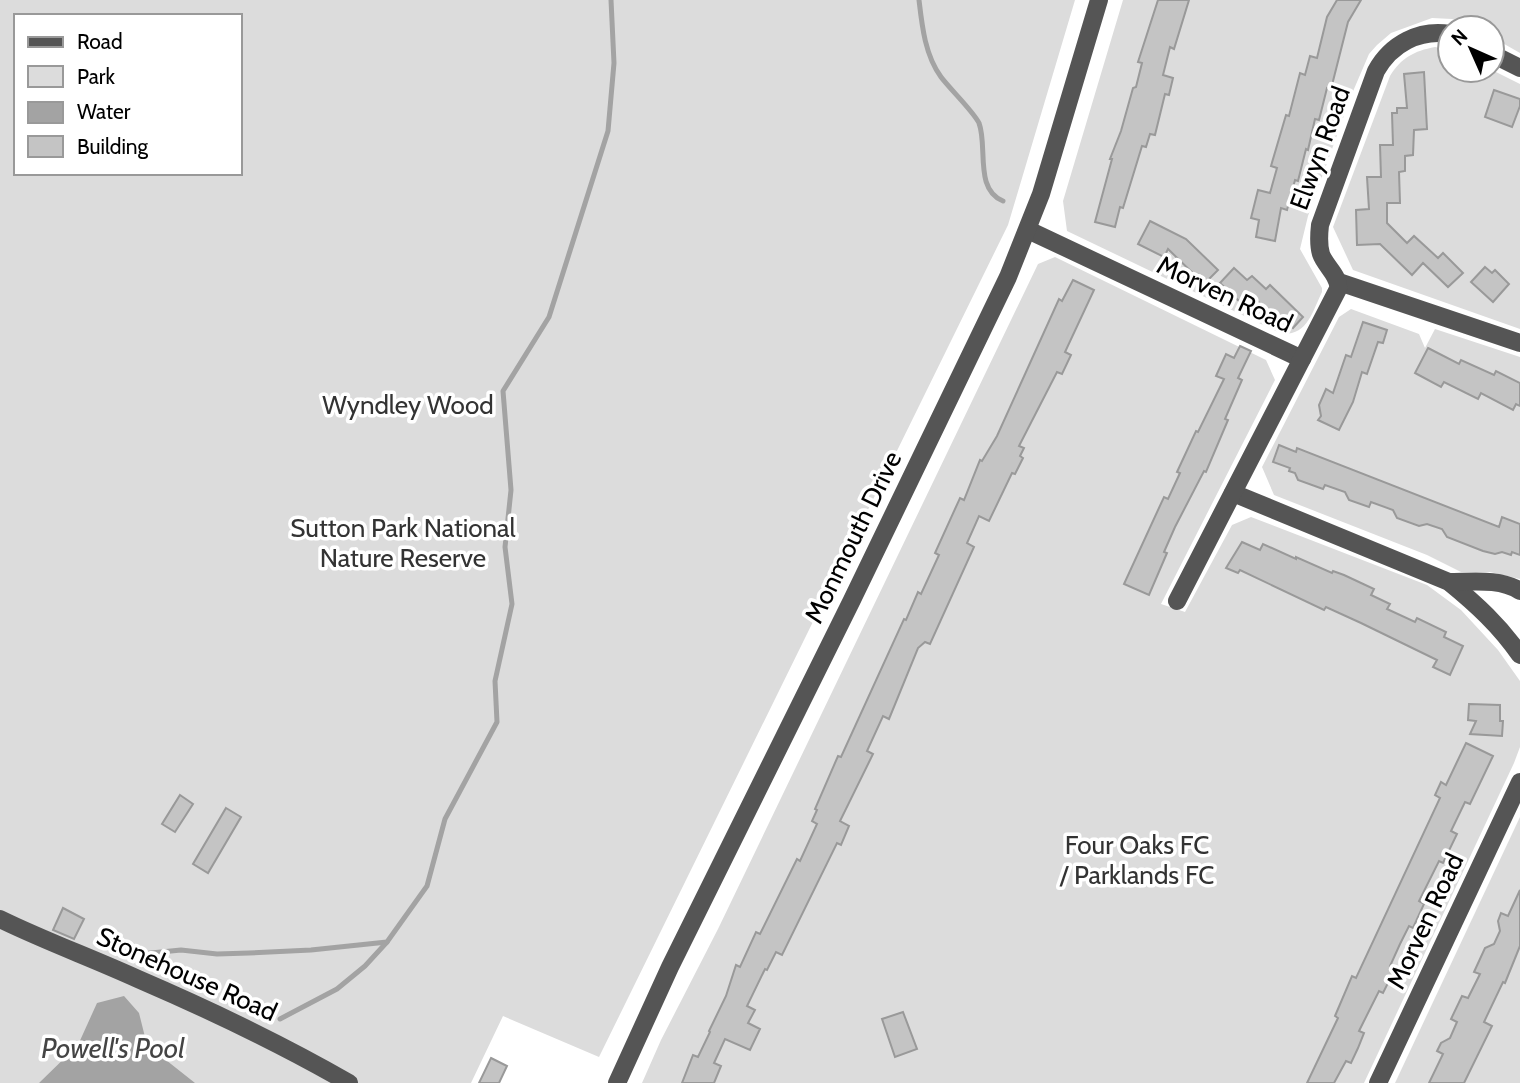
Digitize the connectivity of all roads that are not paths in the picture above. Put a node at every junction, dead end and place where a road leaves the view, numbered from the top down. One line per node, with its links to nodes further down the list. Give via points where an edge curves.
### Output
1 (1099, 0): 3 (street, Monmouth Drive)
2 (1436, 33): 4 (street, Elwyn Road, via 1406,40 1390,51 1376,71 1320,225 1321,254)
3 (1028, 230): 6 (street, Morven Road); 15 (street, Monmouth Drive)
4 (1339, 282): 5 (street); 6 (street)
5 (1520, 343)
6 (1302, 359): 7 (street, Morven Road)
7 (1233, 493): 8 (street); 10 (street, Morven Road)
8 (1449, 582): 9 (street, via 1491,582); 11 (street, via 1499,626)
9 (1520, 591)
10 (1177, 601)
11 (1520, 655)
12 (1520, 782): 16 (street, Morven Road)
13 (0, 919): 14 (street, Stonehouse Road, via 283,1045)
14 (349, 1083)
15 (617, 1083)
16 (1378, 1083)

